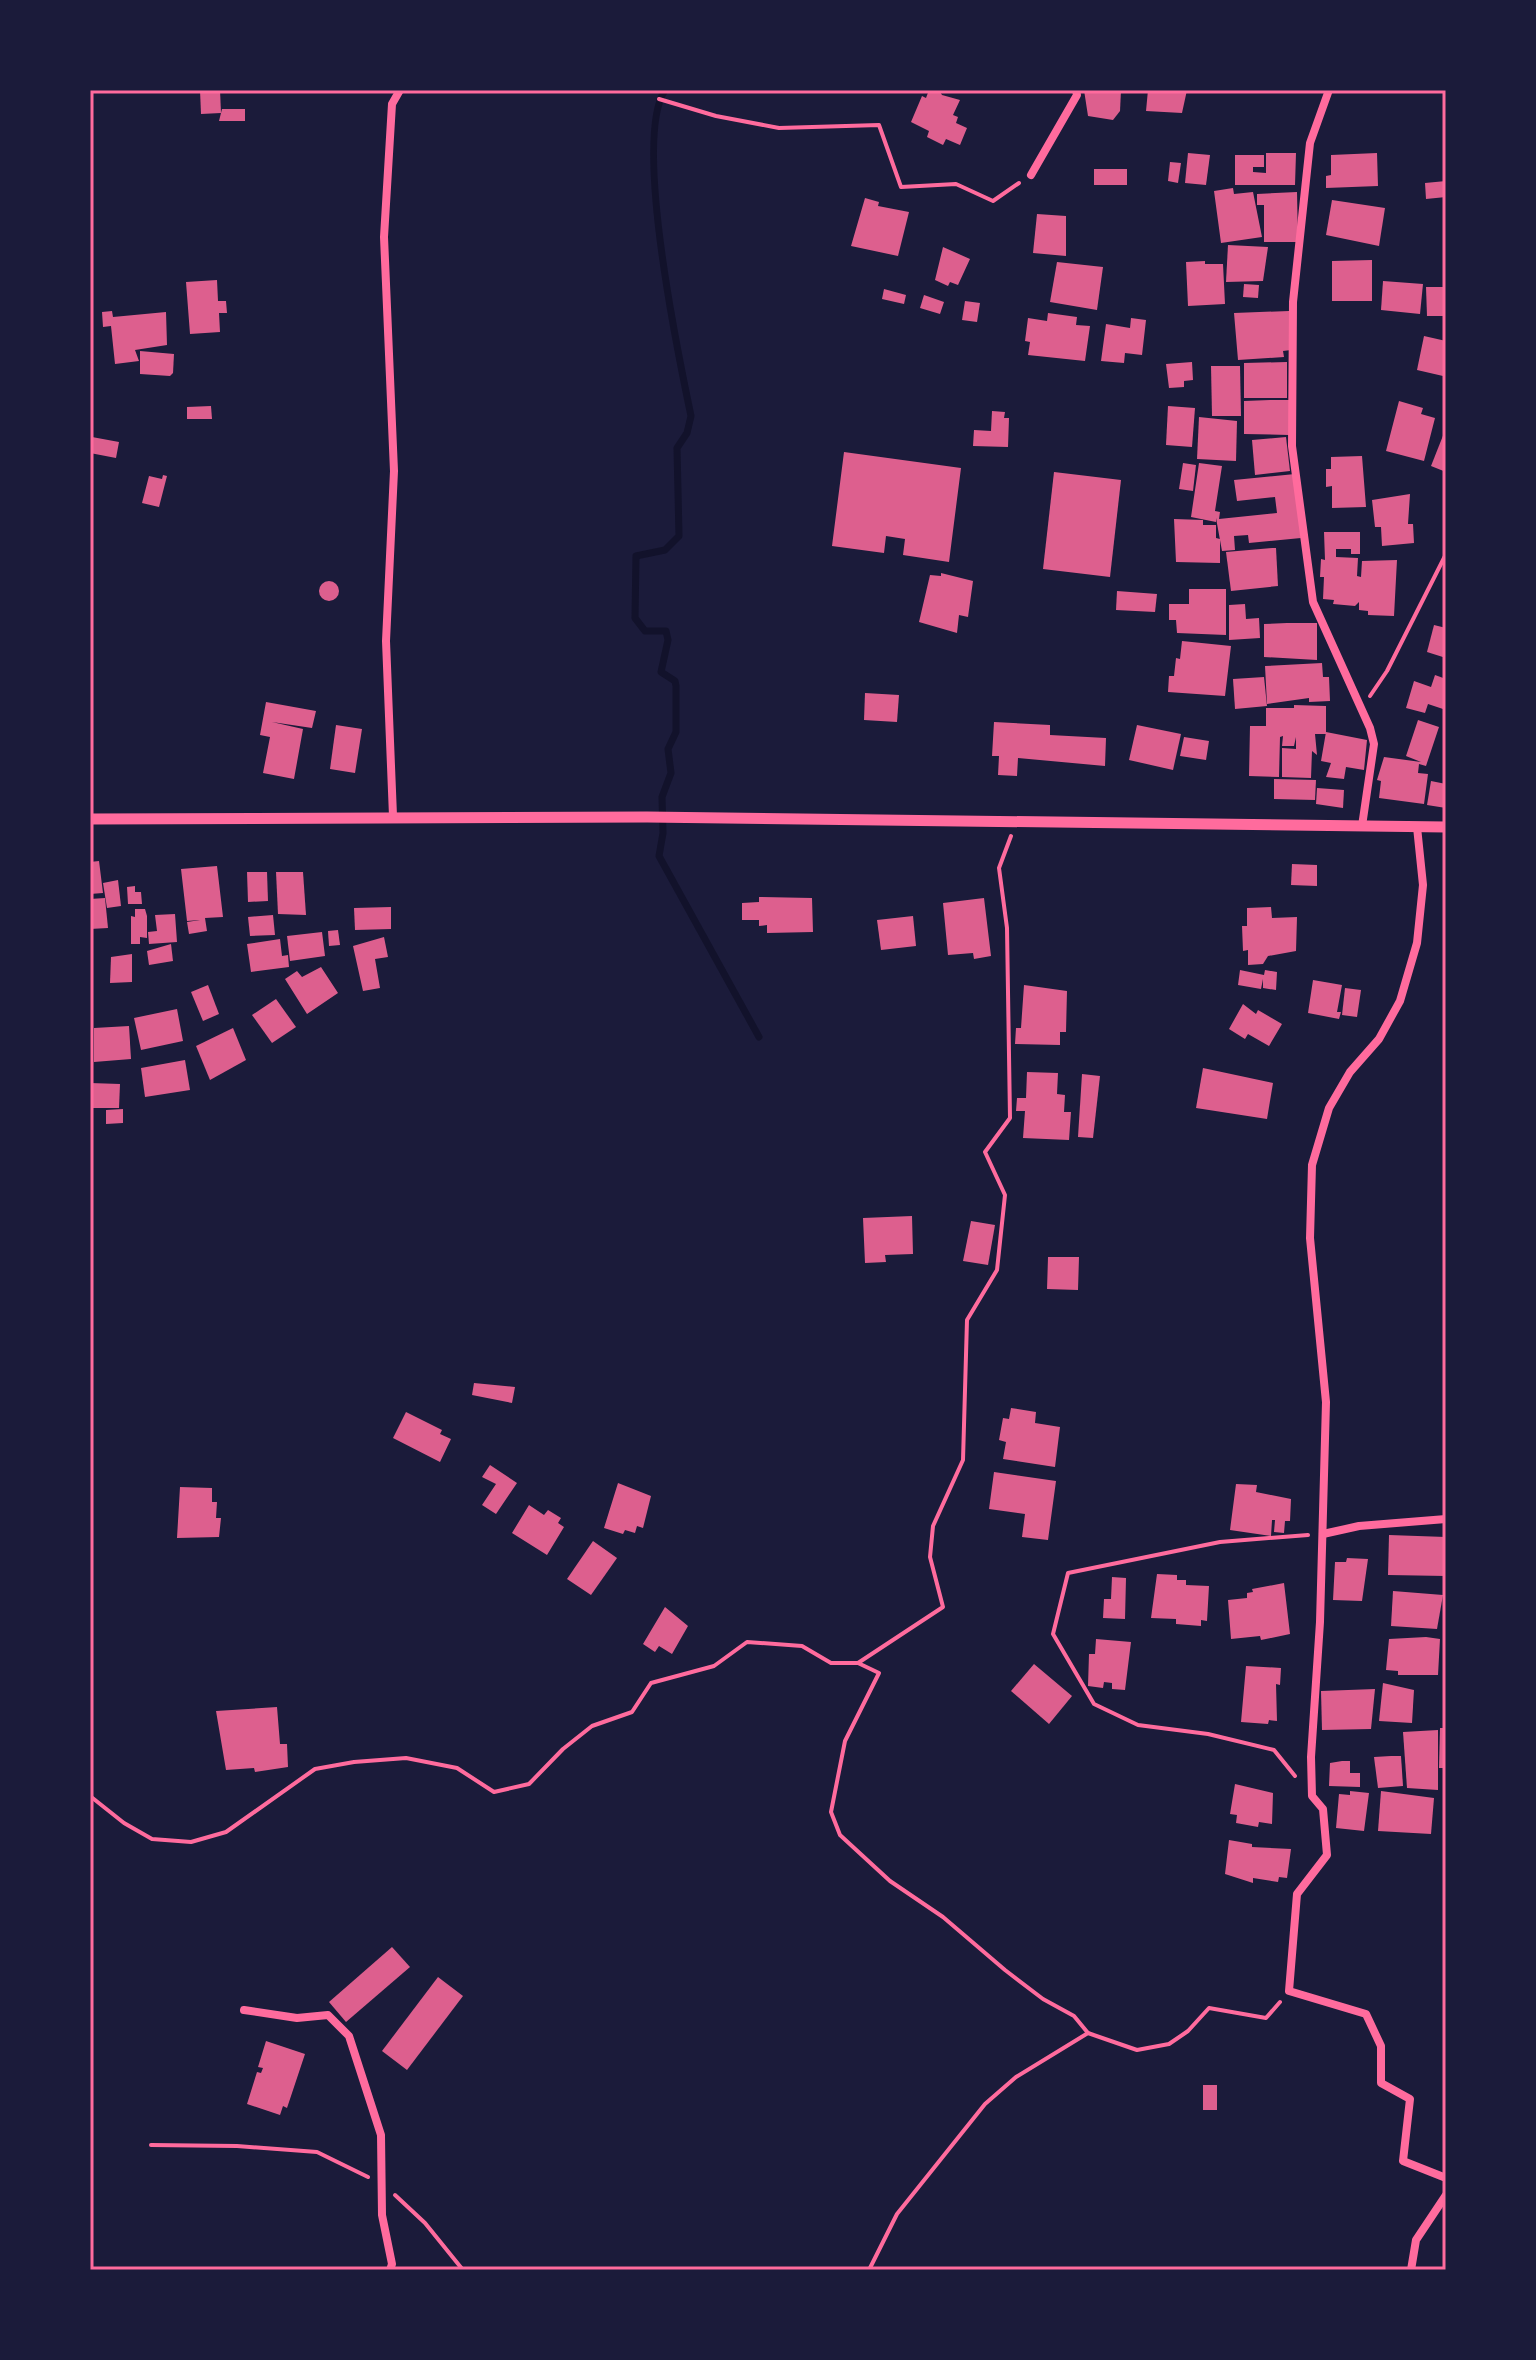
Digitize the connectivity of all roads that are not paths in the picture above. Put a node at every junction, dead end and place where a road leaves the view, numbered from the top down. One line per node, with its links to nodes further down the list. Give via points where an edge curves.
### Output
1 (400, 90): 5 (street, via 392,104 384,237 394,471 386,641)
2 (1076, 90): 4 (street)
3 (1329, 90): 7 (street, via 1310,143 1293,302 1292,446 1313,602 1374,744)
4 (1031, 175)
5 (393, 816): 6 (street); 7 (street)
6 (90, 819)
7 (1362, 826): 8 (street)
8 (1417, 827): 9 (street); 11 (street, via 1423,885 1417,943 1400,1001 1329,1108 1312,1165 1310,1238 1326,1402)
9 (1446, 827)
10 (1446, 1519): 11 (street)
11 (1323, 1534): 13 (street, via 1312,1796 1323,1809 1327,1855 1297,1894 1289,1991 1366,2014 1381,2046 1381,2083 1410,2099 1403,2161)
12 (244, 2010): 15 (street, via 297,2018 328,2015 349,2036 381,2135 382,2215)
13 (1446, 2178)
14 (1446, 2195): 16 (street, via 1416,2240)
15 (390, 2270)
16 (1411, 2270)

